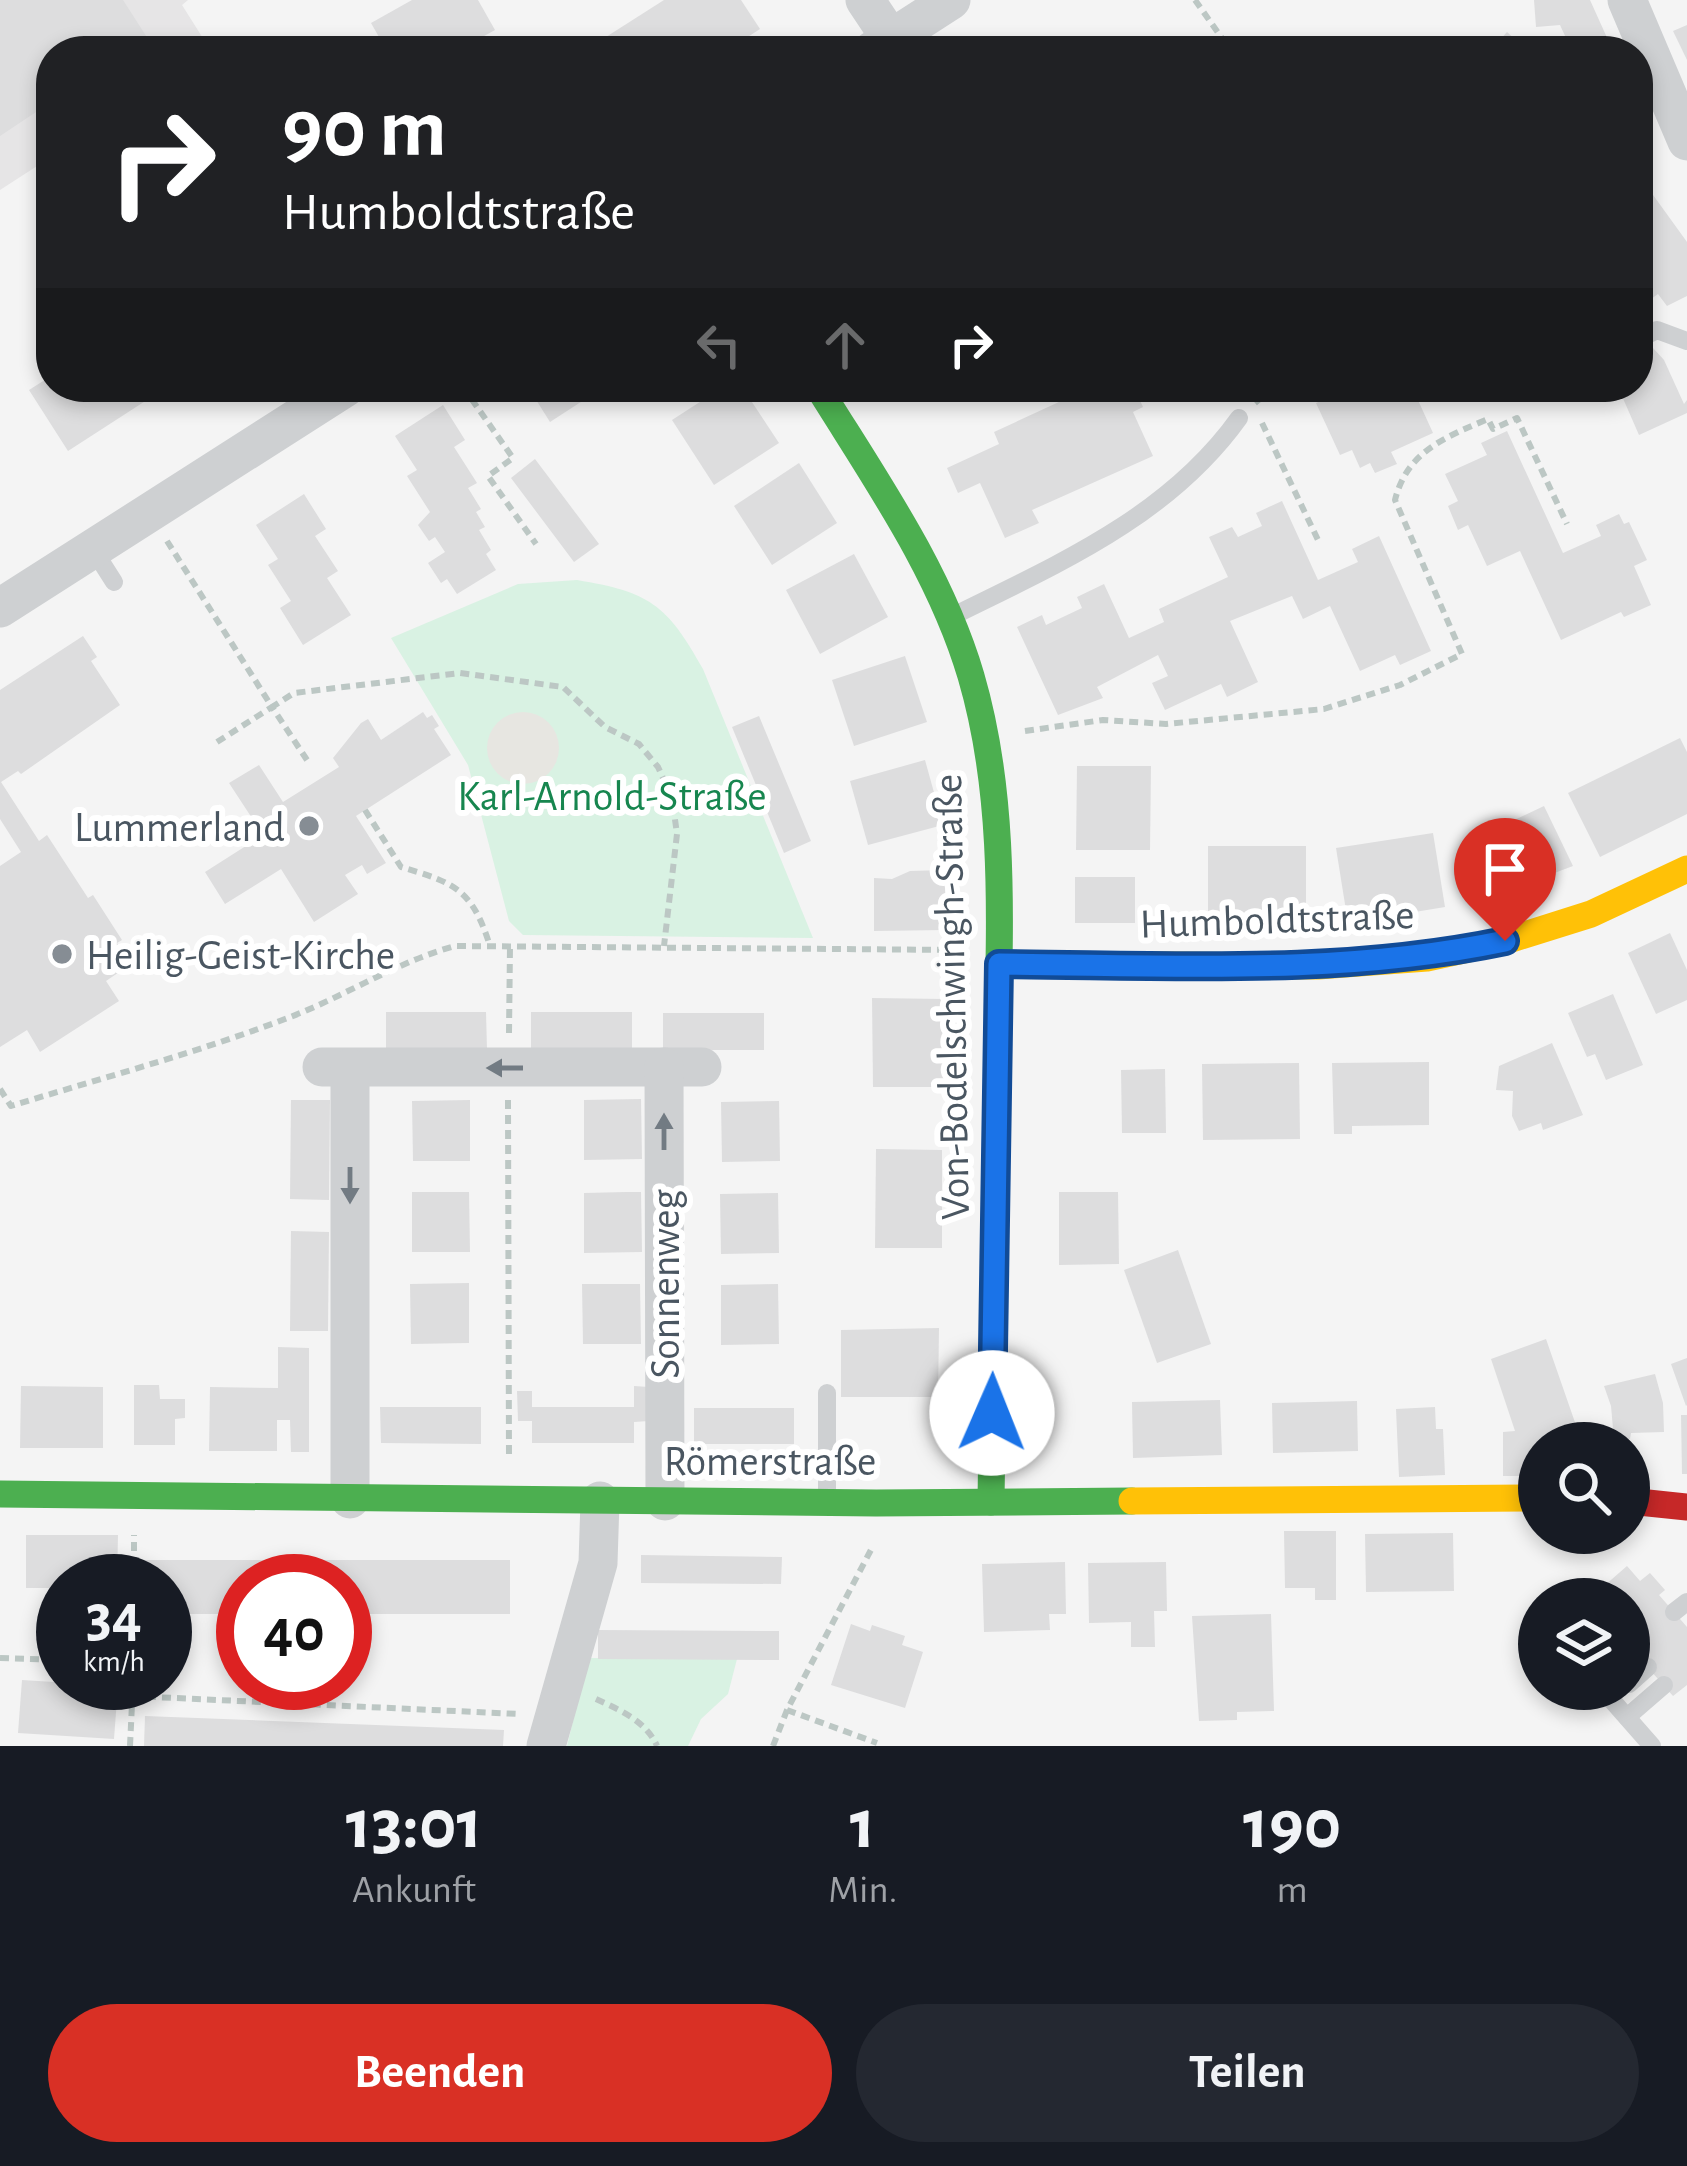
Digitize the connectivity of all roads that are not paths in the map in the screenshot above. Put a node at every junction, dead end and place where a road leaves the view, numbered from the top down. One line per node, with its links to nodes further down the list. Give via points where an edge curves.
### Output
1 (865, 0): 4 (street)
2 (951, 0): 5 (street)
3 (1627, 0): 6 (street)
4 (878, 36)
5 (895, 36)
6 (1636, 36)
7 (1653, 108): 8 (street)
8 (1687, 141)
9 (1653, 331): 10 (lane)
10 (1687, 341)
11 (322, 402): 14 (street, via 148,513 103,565)
12 (827, 402): 15 (street, Von-Bodelschwingh-Straße)
13 (1240, 418): 15 (lane, via 1130,525)
14 (0, 608)
15 (950, 617): 17 (street, Von-Bodelschwingh-Straße, via 996,791)
16 (1687, 869): 17 (street, Humboldtstraße, via 1591,914 1426,958 1318,966)
17 (999, 957): 24 (street, Von-Bodelschwingh-Straße)
18 (826, 1394): 25 (lane)
19 (0, 1494): 21 (street, Römerstraße)
20 (1518, 1498): 24 (street, Römerstraße)
21 (350, 1499): 22 (street, Römerstraße); 23 (street, Sonnenweg, one-way to 21, via 683,1067 336,1068)
22 (600, 1501): 23 (street, Römerstraße); 30 (street, via 598,1563)
23 (664, 1502): 25 (street, Römerstraße)
24 (991, 1502): 25 (street, Römerstraße)
25 (827, 1503)
26 (1650, 1503): 27 (street)
27 (1687, 1507)
28 (1664, 1685): 31 (lane)
29 (1624, 1710): 31 (lane)
30 (554, 1714)
31 (1627, 1717): 32 (lane)
32 (1652, 1746)

